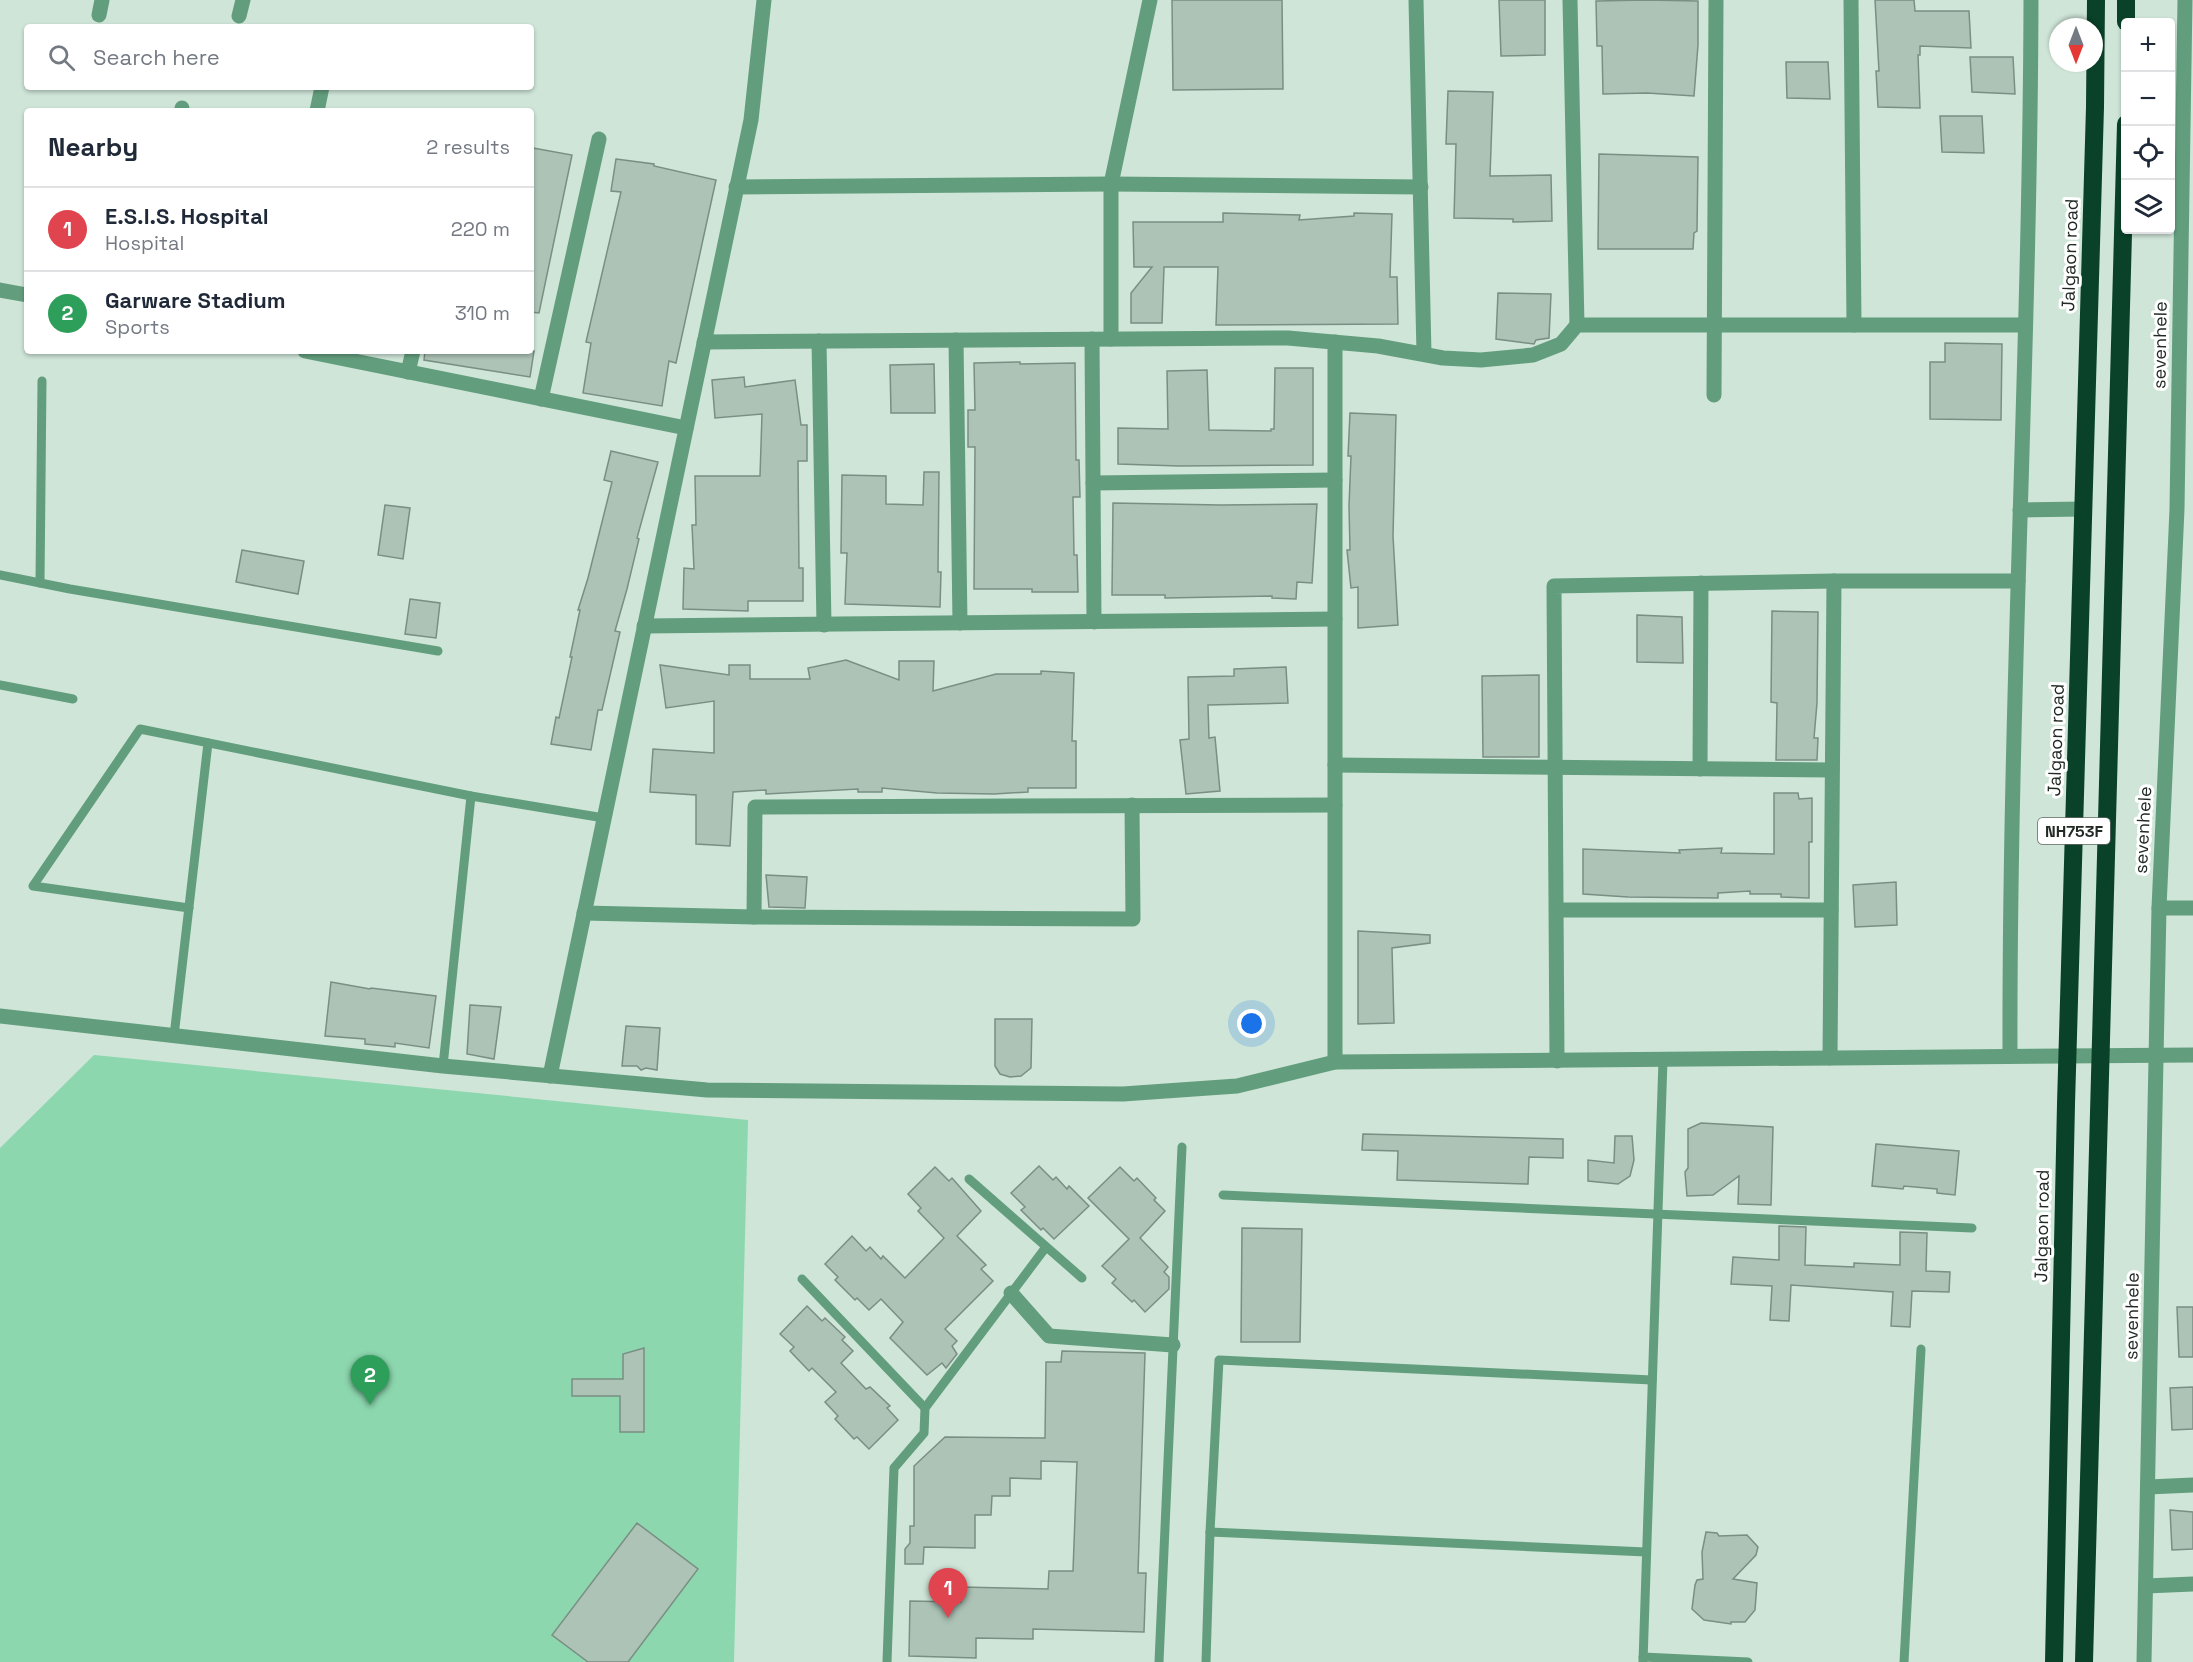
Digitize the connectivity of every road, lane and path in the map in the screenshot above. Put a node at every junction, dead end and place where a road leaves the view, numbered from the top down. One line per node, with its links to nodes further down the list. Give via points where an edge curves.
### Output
1 (243, 0): 12 (street)
2 (764, 0): 19 (street, via 751,120)
3 (1150, 0): 18 (street)
4 (1416, 0): 20 (street)
5 (1570, 0): 23 (street)
6 (1716, 0): 24 (street)
7 (1851, 0): 25 (street)
8 (2031, 0): 26 (street)
9 (2096, 0): 44 (highway, Jalgaon road / NH753F)
10 (2126, 0): 13 (highway)
11 (2185, 0): 36 (street, sevenhele)
12 (239, 16)
13 (2126, 18)
14 (321, 90): 15 (street)
15 (318, 108)
16 (2126, 126): 78 (highway, NH753F)
17 (599, 139): 40 (street)
18 (1111, 184): 19 (street); 20 (street); 28 (street)
19 (736, 187): 31 (street)
20 (1420, 187): 35 (street)
21 (0, 290): 22 (street)
22 (24, 294)
23 (1577, 325): 24 (street); 35 (street, via 1561,344 1533,355 1481,360)
24 (1713, 325): 25 (street); 39 (street)
25 (1854, 325): 26 (street)
26 (2025, 325): 46 (street)
27 (1092, 339): 28 (street); 29 (street); 43 (street)
28 (1111, 339): 32 (street, via 1288,338)
29 (956, 340): 30 (street); 54 (street)
30 (819, 341): 31 (street); 55 (street)
31 (704, 342): 41 (street)
32 (1335, 342): 35 (street); 42 (street)
33 (319, 354): 37 (street)
34 (411, 354): 37 (street)
35 (1424, 354)
36 (2186, 370): 45 (street, sevenhele)
37 (408, 372): 40 (street)
38 (42, 381): 50 (lane)
39 (1714, 394)
40 (541, 399): 41 (street)
41 (686, 428): 56 (street)
42 (1335, 480): 43 (street); 52 (street)
43 (1093, 483): 53 (street)
44 (2084, 509): 46 (street); 82 (highway, Jalgaon road / NH753F)
45 (2185, 509): 70 (street, sevenhele)
46 (2020, 510): 49 (street)
47 (0, 575): 50 (lane)
48 (1834, 581): 49 (street); 51 (street); 64 (street)
49 (2019, 581): 81 (street)
50 (40, 583): 57 (lane)
51 (1701, 584): 62 (street, via 1554,586); 63 (street)
52 (1335, 619): 53 (street); 61 (street)
53 (1094, 622): 54 (street)
54 (960, 623): 55 (street)
55 (824, 625): 56 (street)
56 (644, 626): 68 (street)
57 (438, 651)
58 (0, 685): 59 (lane)
59 (73, 699)
60 (208, 743): 65 (lane); 69 (lane); 69 (lane, via 140,729 33,886)
61 (1335, 765): 62 (street); 67 (street)
62 (1556, 767): 63 (street); 72 (street)
63 (1700, 769): 64 (street)
64 (1832, 770): 73 (street)
65 (471, 796): 68 (lane); 87 (lane)
66 (1132, 805): 67 (street); 75 (street, via 755,807); 75 (street, via 1133,919)
67 (1335, 805): 86 (street)
68 (604, 818): 74 (street)
69 (189, 908): 77 (lane)
70 (2159, 908): 71 (street); 79 (street, sevenhele)
71 (2193, 908)
72 (1557, 910): 73 (street); 85 (street)
73 (1831, 910): 83 (street)
74 (584, 913): 75 (street); 88 (street)
75 (754, 917)
76 (0, 1016): 77 (street)
77 (174, 1036): 87 (street)
78 (2100, 1055): 79 (street); 82 (street); 115 (highway, NH753F)
79 (2157, 1055): 80 (street); 103 (street, sevenhele)
80 (2193, 1055)
81 (2010, 1056): 82 (street); 83 (street)
82 (2067, 1056): 114 (highway, Jalgaon road / NH753F)
83 (1830, 1058): 84 (street)
84 (1663, 1060): 85 (street); 92 (lane)
85 (1557, 1061): 86 (street)
86 (1335, 1062): 88 (street, via 1237,1086 1123,1095 707,1090)
87 (443, 1066): 88 (street)
88 (550, 1076)
89 (1182, 1147): 98 (lane)
90 (969, 1179): 94 (lane)
91 (1223, 1195): 92 (lane)
92 (1657, 1215): 93 (lane); 100 (lane)
93 (1972, 1228)
94 (1046, 1247): 95 (lane); 97 (lane)
95 (1082, 1278)
96 (802, 1279): 101 (lane)
97 (1011, 1293): 98 (street, via 1049,1336); 101 (lane)
98 (1173, 1345): 110 (lane)
99 (1921, 1349): 113 (lane)
100 (1652, 1380): 104 (lane, via 1219,1360); 105 (lane)
101 (926, 1408): 109 (lane, via 924,1433 894,1468)
102 (2193, 1485): 103 (street)
103 (2148, 1487): 107 (street, sevenhele)
104 (1210, 1532): 105 (lane); 111 (lane)
105 (1646, 1552): 108 (lane)
106 (2193, 1584): 107 (street)
107 (2146, 1586): 116 (street, sevenhele)
108 (1643, 1660): 112 (lane)
109 (887, 1662)
110 (1159, 1662)
111 (1206, 1662)
112 (1748, 1662)
113 (1904, 1662)
114 (2054, 1662)
115 (2084, 1662)
116 (2144, 1662)

